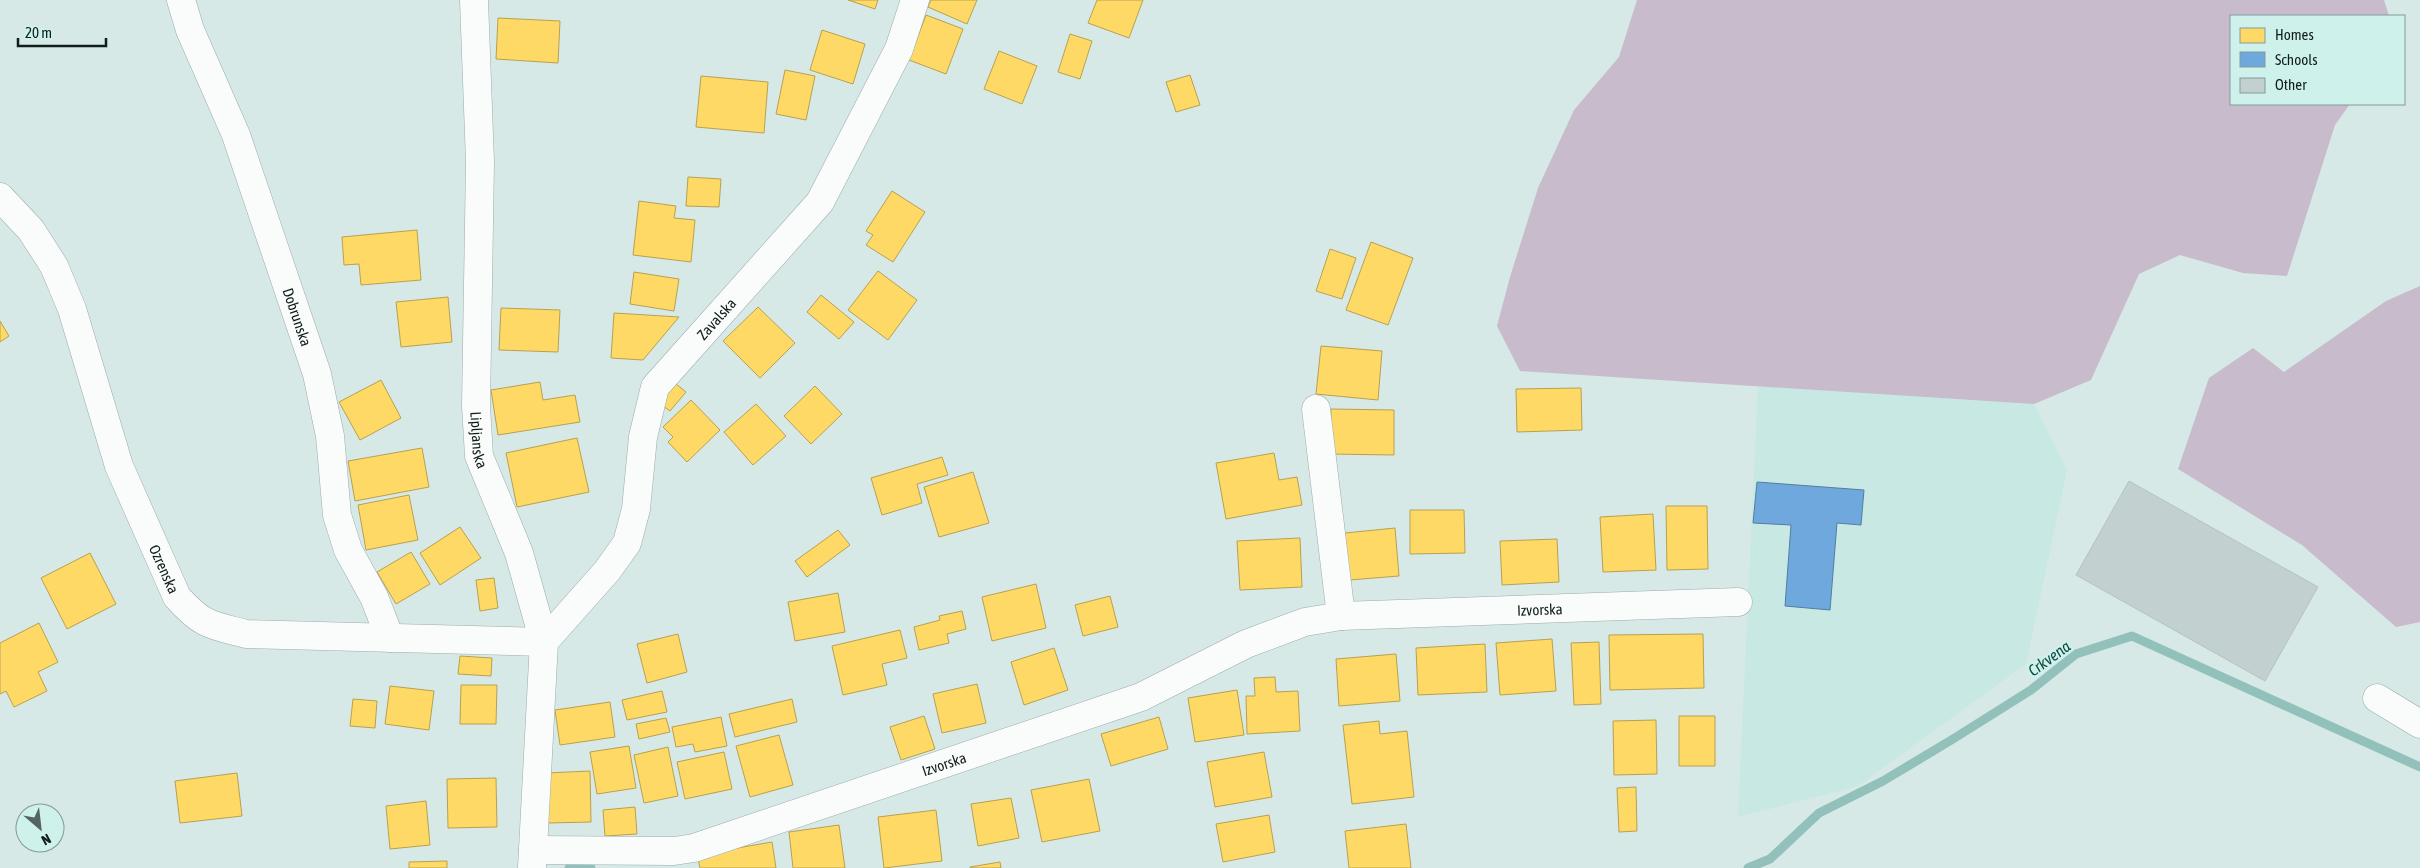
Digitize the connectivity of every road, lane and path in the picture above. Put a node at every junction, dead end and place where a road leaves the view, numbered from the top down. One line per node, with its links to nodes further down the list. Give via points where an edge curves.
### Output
1 (181, 0): 8 (street, Dobrunska, via 190,30 236,135 317,374 330,436 337,515 348,550 374,596)
2 (474, 0): 9 (street, Lipljanska, via 480,162 476,406 479,456 518,553)
3 (915, 0): 9 (street, Zavalska, via 898,49 820,202 655,387 643,437 636,509 628,543)
4 (0, 197): 8 (street, Ozrenska, via 31,230 54,266 72,309 119,466 177,598 207,624 246,634)
5 (1316, 409): 7 (street)
6 (1738, 602): 7 (street, Izvorska)
7 (1341, 616): 12 (street, Izvorska, via 1305,622 1246,644 1141,697 694,848)
8 (390, 638): 9 (street, Ozrenska)
9 (544, 642): 12 (street, Lipljanska)
10 (2377, 698): 11 (street)
11 (2420, 724)
12 (532, 860)

